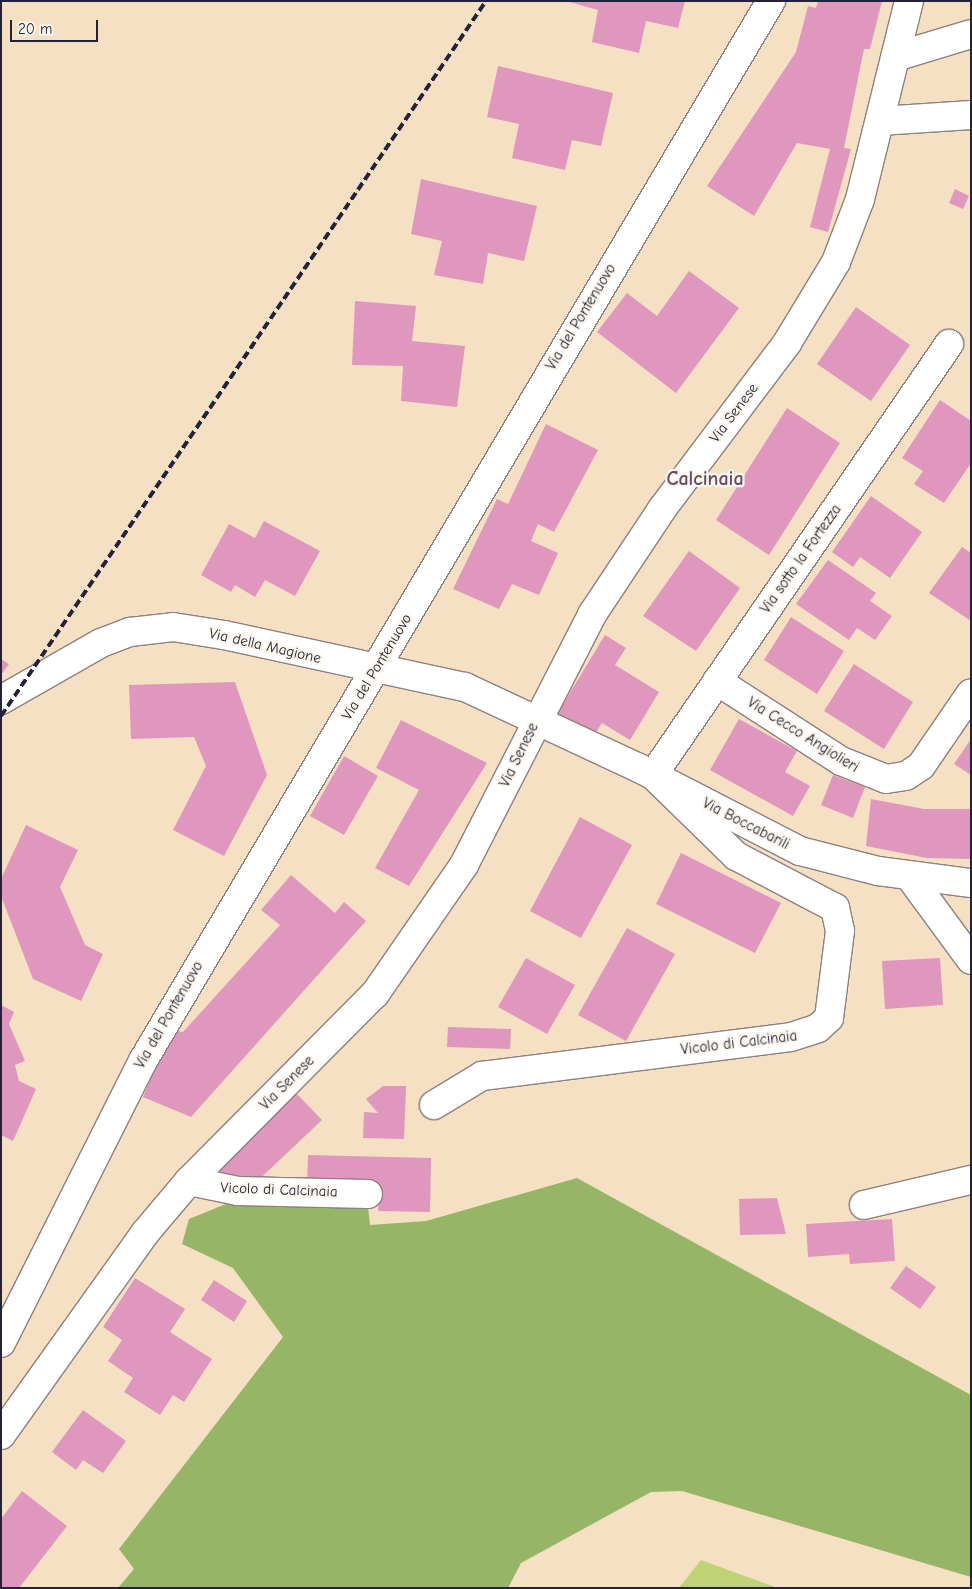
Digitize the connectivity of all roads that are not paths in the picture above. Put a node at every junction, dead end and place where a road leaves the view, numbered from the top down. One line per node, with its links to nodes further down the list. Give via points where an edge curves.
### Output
1 (771, 1): 8 (main road, Via del Pontenuovo)
2 (909, 1): 4 (main road, Via Senese)
3 (971, 34): 4 (main road)
4 (895, 57): 6 (main road, Via Senese)
5 (971, 114): 6 (main road)
6 (880, 121): 12 (main road, Via Senese, via 854,220 826,282 787,343 616,576)
7 (949, 344): 9 (main road, Via sotto la Fortezza)
8 (376, 668): 11 (main road, Via della Magione, via 224,635 160,628 101,643); 12 (main road, Via della Magione, via 446,682); 22 (main road, Via del Pontenuovo, via 144,1059)
9 (716, 682): 10 (main road, Via Cecco Angiolieri, via 841,761 886,779 906,776 921,766); 13 (main road, Via sotto la Fortezza)
10 (971, 693)
11 (1, 700)
12 (536, 719): 13 (main road, Via Boccabarili); 19 (main road, Via Senese, via 464,865 392,972)
13 (653, 775): 14 (main road, Via Boccabarili, via 800,852); 17 (main road, Vicolo di Calcinaia, via 732,853 835,908 840,932 829,1018 818,1028 791,1037 488,1074)
14 (910, 877): 15 (main road, Via Boccabarili); 16 (main road)
15 (971, 883)
16 (971, 960)
17 (434, 1105)
18 (971, 1180): 21 (main road)
19 (190, 1181): 20 (main road, Vicolo di Calcinaia, via 238,1191); 23 (main road, Via Senese, via 106,1283)
20 (368, 1194)
21 (864, 1205)
22 (1, 1343)
23 (1, 1435)

